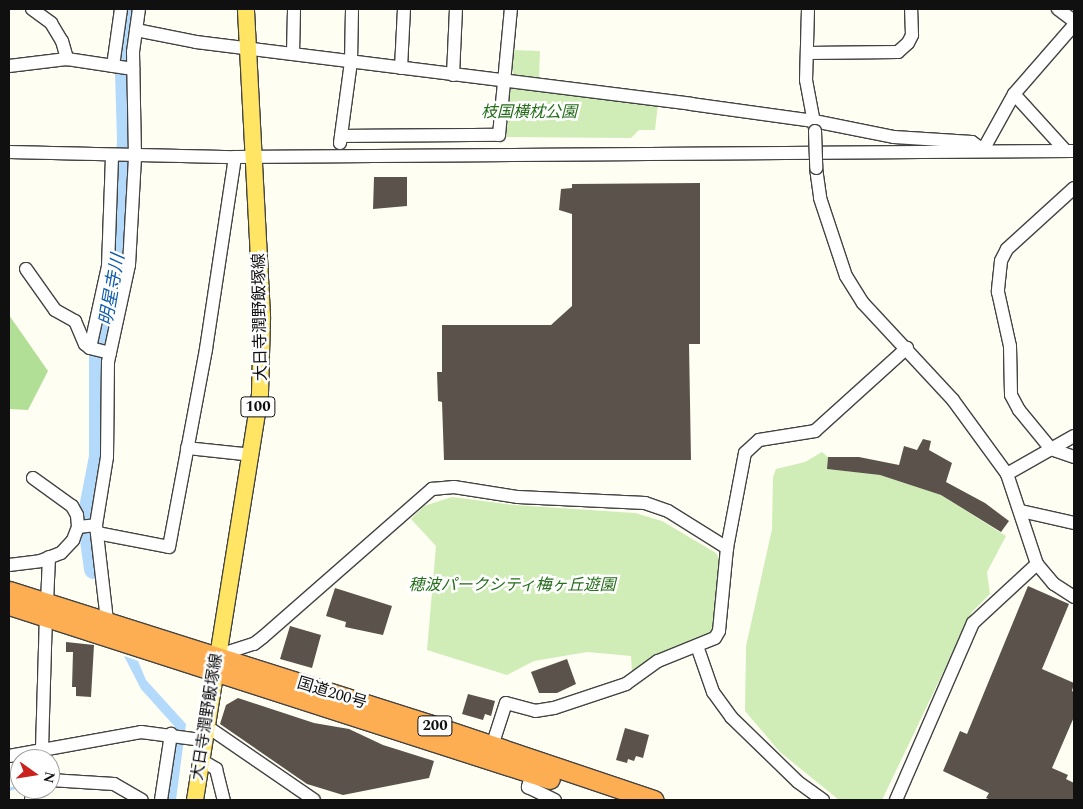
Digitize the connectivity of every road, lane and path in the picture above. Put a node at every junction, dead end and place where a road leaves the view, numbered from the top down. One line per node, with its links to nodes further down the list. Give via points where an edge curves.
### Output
1 (32, 9): 18 (street, via 50,23 62,41)
2 (121, 9): 21 (street)
3 (139, 9): 14 (street)
4 (246, 9): 15 (main road, 大日寺潤野飯塚線 / 100)
5 (294, 9): 17 (street)
6 (352, 9): 19 (street)
7 (404, 9): 22 (street)
8 (456, 9): 23 (street)
9 (511, 9): 24 (street)
10 (808, 9): 16 (street)
11 (911, 9): 16 (street, via 912,35 903,50)
12 (1058, 9): 13 (street)
13 (1074, 23): 25 (street)
14 (136, 30): 15 (street); 21 (street)
15 (249, 49): 17 (street); 33 (main road, 大日寺潤野飯塚線 / 100)
16 (807, 53): 26 (street, via 806,80)
17 (293, 54): 19 (street)
18 (67, 59): 20 (street); 21 (street)
19 (351, 62): 22 (street); 27 (street)
20 (9, 66)
21 (122, 67): 32 (street)
22 (402, 68): 23 (street)
23 (454, 75): 24 (street)
24 (504, 81): 26 (street); 27 (street, via 499,135)
25 (1014, 94): 28 (street); 29 (street)
26 (815, 126): 28 (street, via 894,137 972,142); 37 (street, bridge, via 820,198 846,276 863,303)
27 (341, 136): 31 (street)
28 (983, 150): 29 (street); 31 (street, via 791,154)
29 (1070, 151)
30 (9, 152): 32 (street)
31 (339, 154): 33 (street)
32 (124, 156): 34 (street); 38 (street); 38 (street, via 129,265)
33 (254, 156): 34 (street); 42 (main road, 大日寺潤野飯塚線 / 100, via 262,316 260,393)
34 (234, 157): 40 (street, via 206,349)
35 (1074, 188): 41 (street, via 1007,249 998,282 1010,346 1011,395)
36 (26, 269): 38 (street, via 56,310 75,320 85,344)
37 (907, 348): 44 (street, via 953,400); 49 (street, via 815,431 759,440 751,445 745,453)
38 (100, 350): 48 (street, via 106,378 107,457)
39 (1074, 436): 41 (street)
40 (187, 448): 42 (street); 48 (street, via 169,547)
41 (1051, 449): 43 (street); 44 (street)
42 (252, 454): 59 (main road, 大日寺潤野飯塚線 / 100)
43 (1074, 457)
44 (1007, 474): 46 (street)
45 (34, 478): 48 (street, via 72,506)
46 (1021, 511): 47 (street); 51 (street)
47 (1074, 523)
48 (89, 527): 50 (street, via 61,552); 57 (street)
49 (727, 548): 58 (street, via 719,631 715,638); 59 (street, via 668,511 645,502 518,497 454,488 432,489 254,644)
50 (49, 557): 52 (street); 56 (street)
51 (1037, 564): 54 (street, via 1054,584); 76 (street, via 973,623)
52 (9, 565)
53 (9, 590): 56 (highway, 国道200号 / 200)
54 (1074, 597)
55 (9, 605): 56 (highway, 国道200号 / 200)
56 (46, 610): 57 (highway, 国道200号 / 200); 63 (street)
57 (108, 630): 59 (highway, 国道200号 / 200)
58 (697, 646): 62 (street, via 658,661 626,684 554,708 535,712 506,703); 75 (street, via 713,692 731,717 798,782)
59 (215, 664): 61 (main road, 大日寺潤野飯塚線 / 100); 62 (highway, 国道200号 / 200); 65 (highway, 国道200号 / 200)
60 (173, 734): 61 (street); 63 (street, via 141,732); 68 (street)
61 (199, 734): 64 (main road, 大日寺潤野飯塚線 / 100); 71 (street)
62 (492, 746): 74 (highway, 国道200号 / 200)
63 (42, 749)
64 (199, 759): 69 (main road, 大日寺潤野飯塚線 / 100); 70 (street, via 216,769)
65 (532, 773): 72 (street, via 528,787); 73 (highway, 国道200号 / 200)
66 (60, 781): 67 (street, via 114,784)
67 (142, 800)
68 (161, 800)
69 (194, 800)
70 (224, 800)
71 (314, 800)
72 (555, 800)
73 (618, 800)
74 (654, 800)
75 (823, 800)
76 (896, 800)

